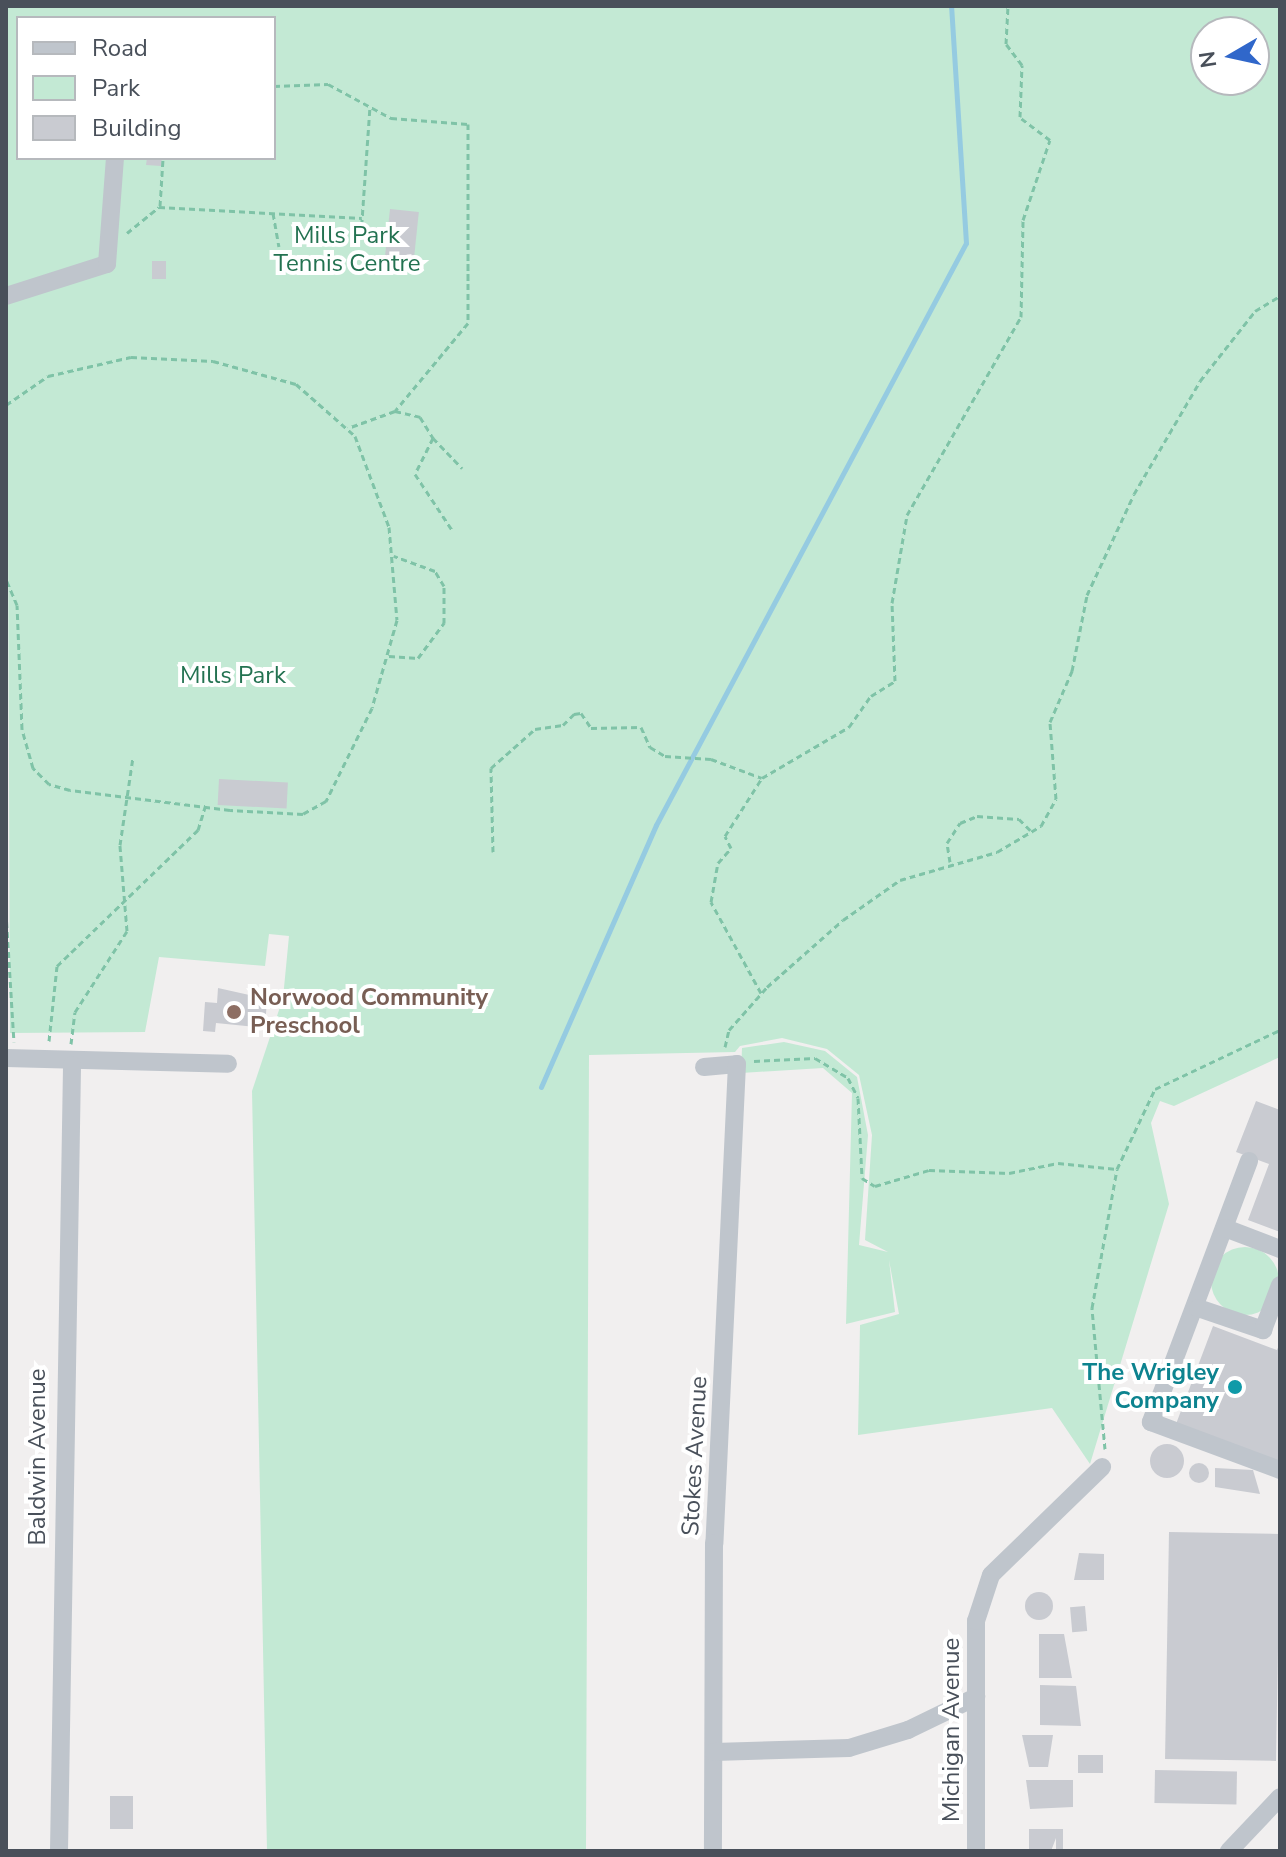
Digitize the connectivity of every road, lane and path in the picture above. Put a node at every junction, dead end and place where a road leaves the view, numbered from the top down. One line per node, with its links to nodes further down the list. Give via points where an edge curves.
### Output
1 (1008, 6): 24 (path, via 1006,44 1022,65 1020,117 1050,140 1023,220 1021,317 907,515 892,603 895,681 871,696 849,727)
2 (276, 86): 3 (path, via 328,84)
3 (370, 107): 8 (path); 15 (path, via 391,118 468,124 468,323)
4 (115, 160): 10 (street)
5 (163, 160): 6 (path)
6 (159, 207): 7 (path); 10 (path, via 137,229)
7 (273, 213): 8 (path); 11 (path, via 270,235)
8 (362, 218): 9 (path)
9 (361, 235)
10 (109, 241): 12 (street, via 107,264)
11 (279, 246)
12 (6, 296)
13 (1280, 296): 27 (path, via 1255,311 1200,381 1134,494 1087,595 1072,671 1050,722 1056,799)
14 (6, 405): 16 (path, via 48,376 154,356 269,374 318,399)
15 (395, 411): 16 (path); 17 (path, via 420,417)
16 (348, 428): 20 (path, via 382,504)
17 (433, 438): 18 (path); 19 (path, via 415,474)
18 (462, 468)
19 (452, 530)
20 (394, 556): 22 (path, via 398,599); 22 (path, via 435,571 444,586 444,623 418,658)
21 (6, 579): 25 (path, via 17,605 22,729 33,768 49,784)
22 (389, 656): 26 (path, via 326,801 290,815)
23 (133, 757): 25 (path)
24 (762, 778): 28 (path, via 711,759 665,756 650,747 641,727 591,728 581,713 574,714 563,725 535,729 491,768); 32 (path, via 725,836 731,848 718,863 711,902)
25 (124, 798): 26 (path); 30 (path)
26 (206, 803): 30 (path, via 198,830)
27 (1031, 831): 29 (path, via 997,852); 29 (path, via 1019,819 977,816 960,823 947,843)
28 (493, 852)
29 (950, 862): 32 (path, via 900,880)
30 (127, 897): 34 (path, via 57,966); 38 (path, via 127,931 75,1012)
31 (6, 912): 35 (path)
32 (761, 993): 36 (path, via 729,1030 725,1046)
33 (1280, 1030): 41 (path, via 1155,1089)
34 (49, 1050)
35 (10, 1058): 38 (street)
36 (744, 1063): 39 (street); 41 (path, via 769,1055 815,1058 848,1078 858,1098 862,1178 875,1186 929,1170 1009,1173 1058,1163); 49 (street, Stokes Avenue, via 714,1543)
37 (228, 1064): 38 (street)
38 (72, 1065): 51 (street, Baldwin Avenue)
39 (704, 1067)
40 (1249, 1161): 42 (street)
41 (1117, 1169): 46 (path, via 1092,1308)
42 (1225, 1228): 43 (street); 45 (street)
43 (1280, 1249)
44 (1280, 1285): 45 (street, via 1263,1330)
45 (1198, 1308): 47 (street, via 1151,1422)
46 (1107, 1462): 48 (street, Michigan Avenue, via 991,1575 976,1621)
47 (1280, 1470)
48 (976, 1697): 49 (street, via 908,1730 849,1748); 53 (street, Michigan Avenue)
49 (714, 1752): 52 (street, Stokes Avenue)
50 (1280, 1797): 54 (street)
51 (59, 1851)
52 (713, 1851)
53 (976, 1851)
54 (1229, 1851)

